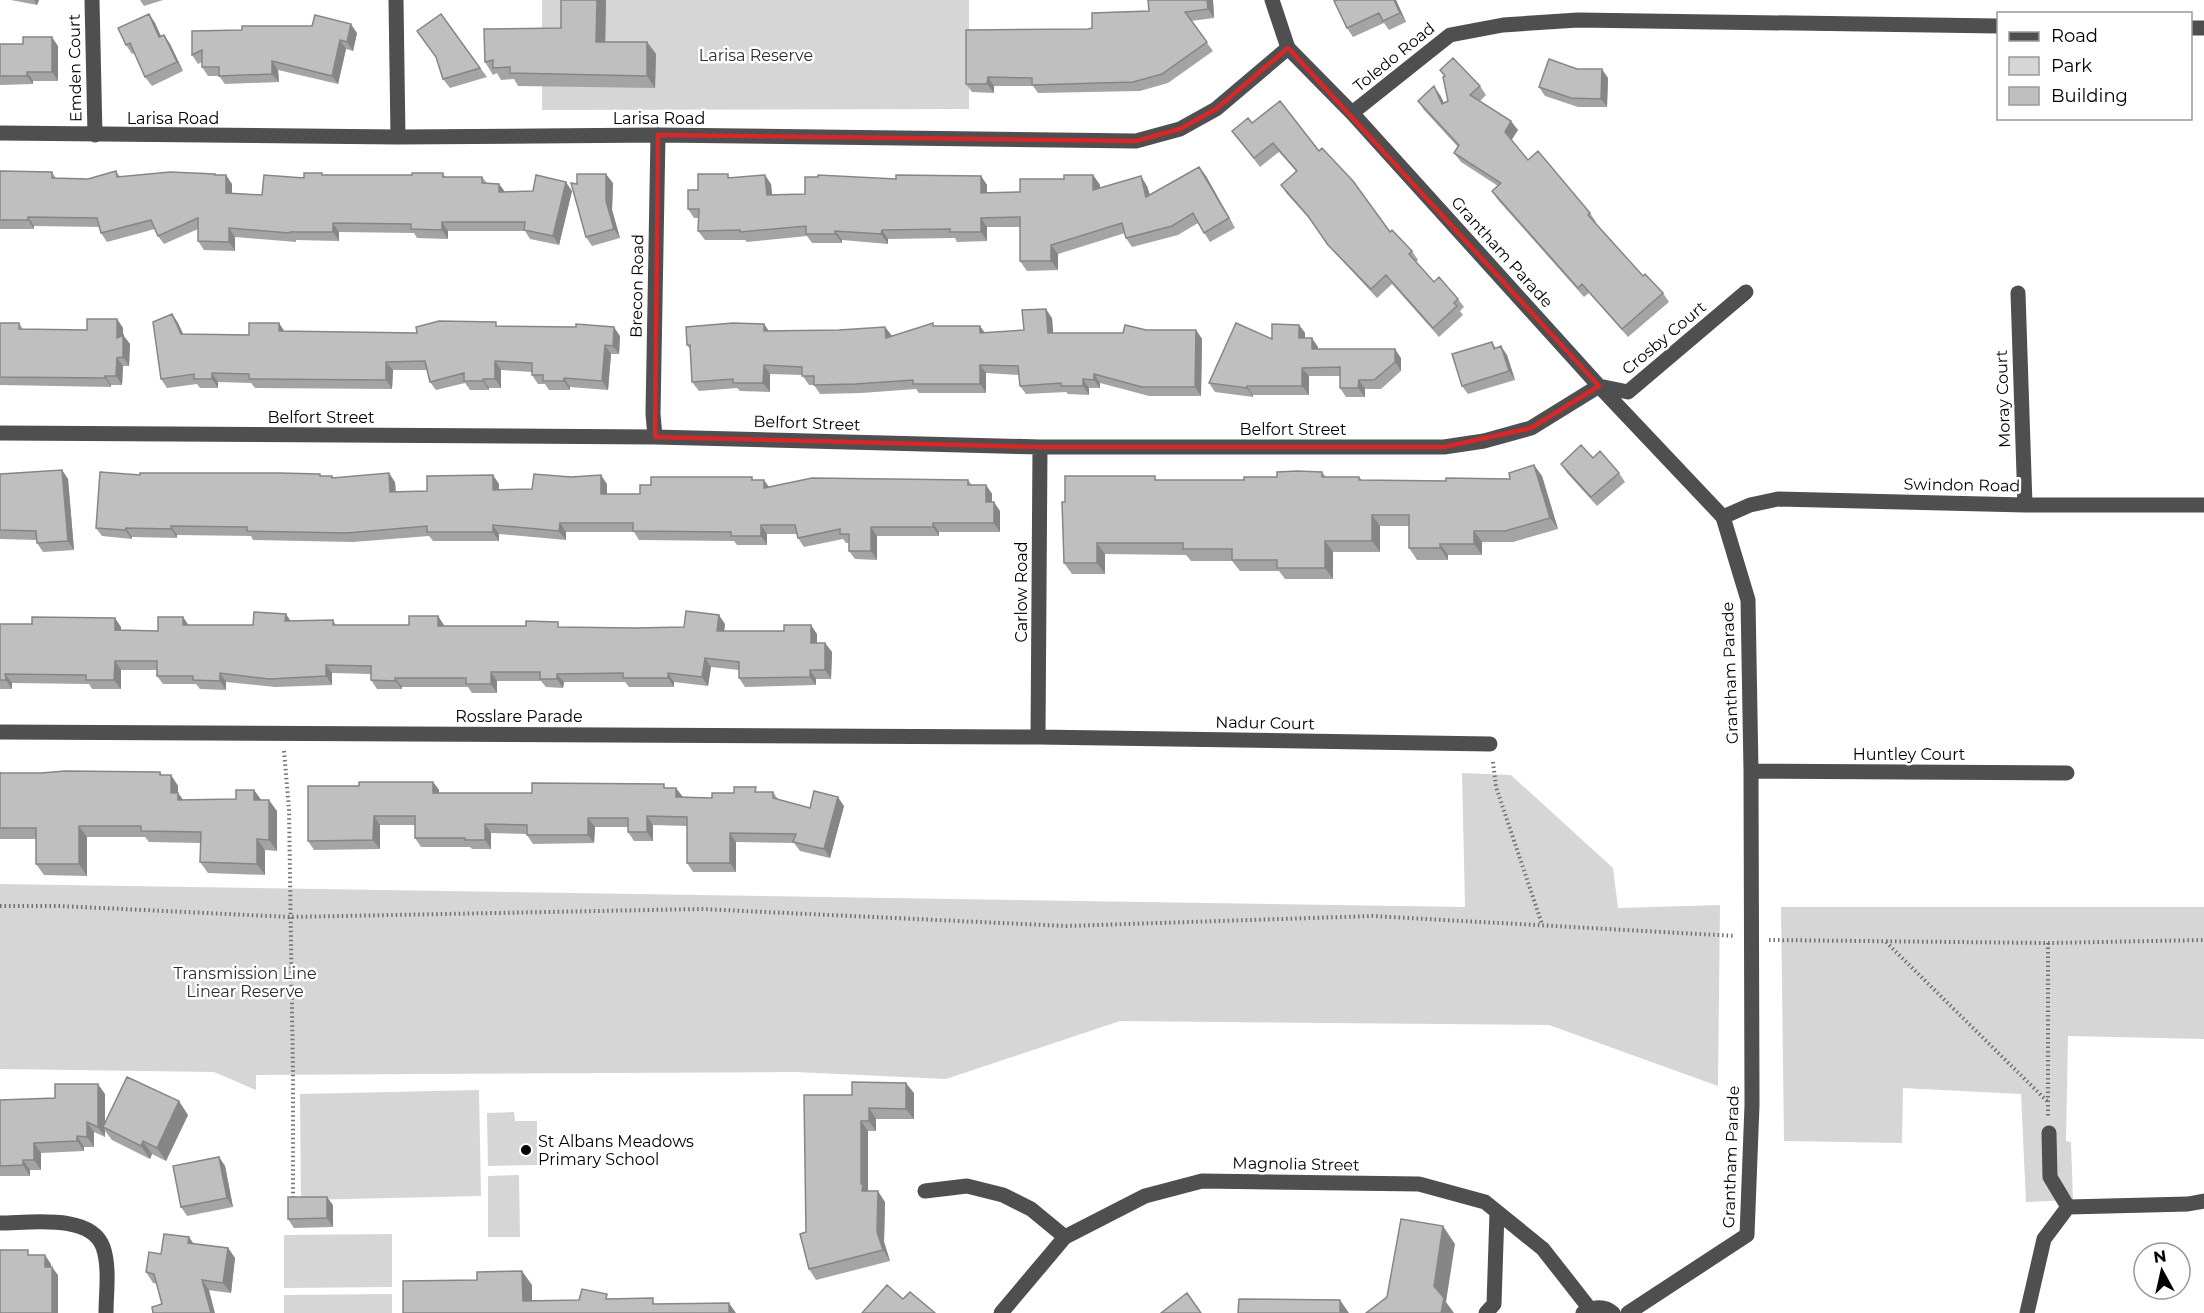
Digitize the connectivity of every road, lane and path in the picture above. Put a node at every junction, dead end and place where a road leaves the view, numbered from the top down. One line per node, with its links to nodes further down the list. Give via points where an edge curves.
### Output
1 (92, 0): 8 (street, Emden Court)
2 (396, 0): 10 (street)
3 (1272, 0): 5 (street, Grantham Parade)
4 (1997, 26): 6 (street, Toledo Road, via 1578,20 1503,25 1450,35)
5 (1288, 48): 6 (street, Grantham Parade); 9 (street, Larisa Road, via 1216,109 1180,129 1136,141)
6 (1352, 113): 13 (street, Grantham Parade)
7 (0, 133): 8 (street, Larisa Road)
8 (95, 135): 10 (street, Larisa Road)
9 (658, 135): 10 (street, Larisa Road); 15 (street, Brecon Road)
10 (398, 137)
11 (1746, 292): 13 (street, Crosby Court, via 1628,392)
12 (2018, 293): 17 (street, Moray Court)
13 (1599, 386): 16 (street, Belfort Street, via 1531,428 1444,447); 19 (street, Grantham Parade)
14 (0, 433): 15 (street, Belfort Street)
15 (655, 437): 16 (street, Belfort Street)
16 (1040, 447): 22 (street, Carlow Road)
17 (2025, 505): 18 (street, Swindon Road); 19 (street, Swindon Road, via 1778,500 1750,505)
18 (2204, 505)
19 (1723, 517): 24 (street, Grantham Parade, via 1748,600)
20 (0, 732): 21 (street, Rosslare Parade)
21 (282, 732): 22 (street, Rosslare Parade); 27 (path, via 289,809)
22 (1038, 737): 23 (street, Nadur Court)
23 (1490, 744): 28 (path, via 1496,787)
24 (1751, 771): 25 (street, Huntley Court); 48 (street, Grantham Parade, via 1752,1105 1747,1235)
25 (2067, 773)
26 (0, 906): 27 (path)
27 (290, 918): 28 (path, via 701,909 1066,926 1373,916); 39 (path)
28 (1542, 924): 29 (path)
29 (1738, 936)
30 (1764, 940): 32 (path)
31 (2204, 940): 33 (path)
32 (1886, 942): 33 (path); 34 (path)
33 (2048, 943): 34 (path)
34 (2047, 1101): 35 (path)
35 (2049, 1133): 38 (street, via 2050,1177)
36 (925, 1191): 42 (street, via 967,1186 1003,1195 1031,1209)
37 (2204, 1201): 38 (street)
38 (2068, 1207): 49 (street, via 2044,1239)
39 (293, 1212)
40 (1497, 1212): 42 (street, Magnolia Street, via 1485,1202 1419,1185 1202,1181 1144,1196); 43 (street, Magnolia Street, via 1543,1249); 46 (street, via 1494,1304)
41 (0, 1223): 44 (street, via 87,1227 103,1247)
42 (1065, 1237): 45 (street, Magnolia Street)
43 (1587, 1311): 47 (street, via 1600,1307)
44 (106, 1313)
45 (1001, 1313)
46 (1486, 1313)
47 (1614, 1313)
48 (1628, 1313)
49 (2027, 1313)

